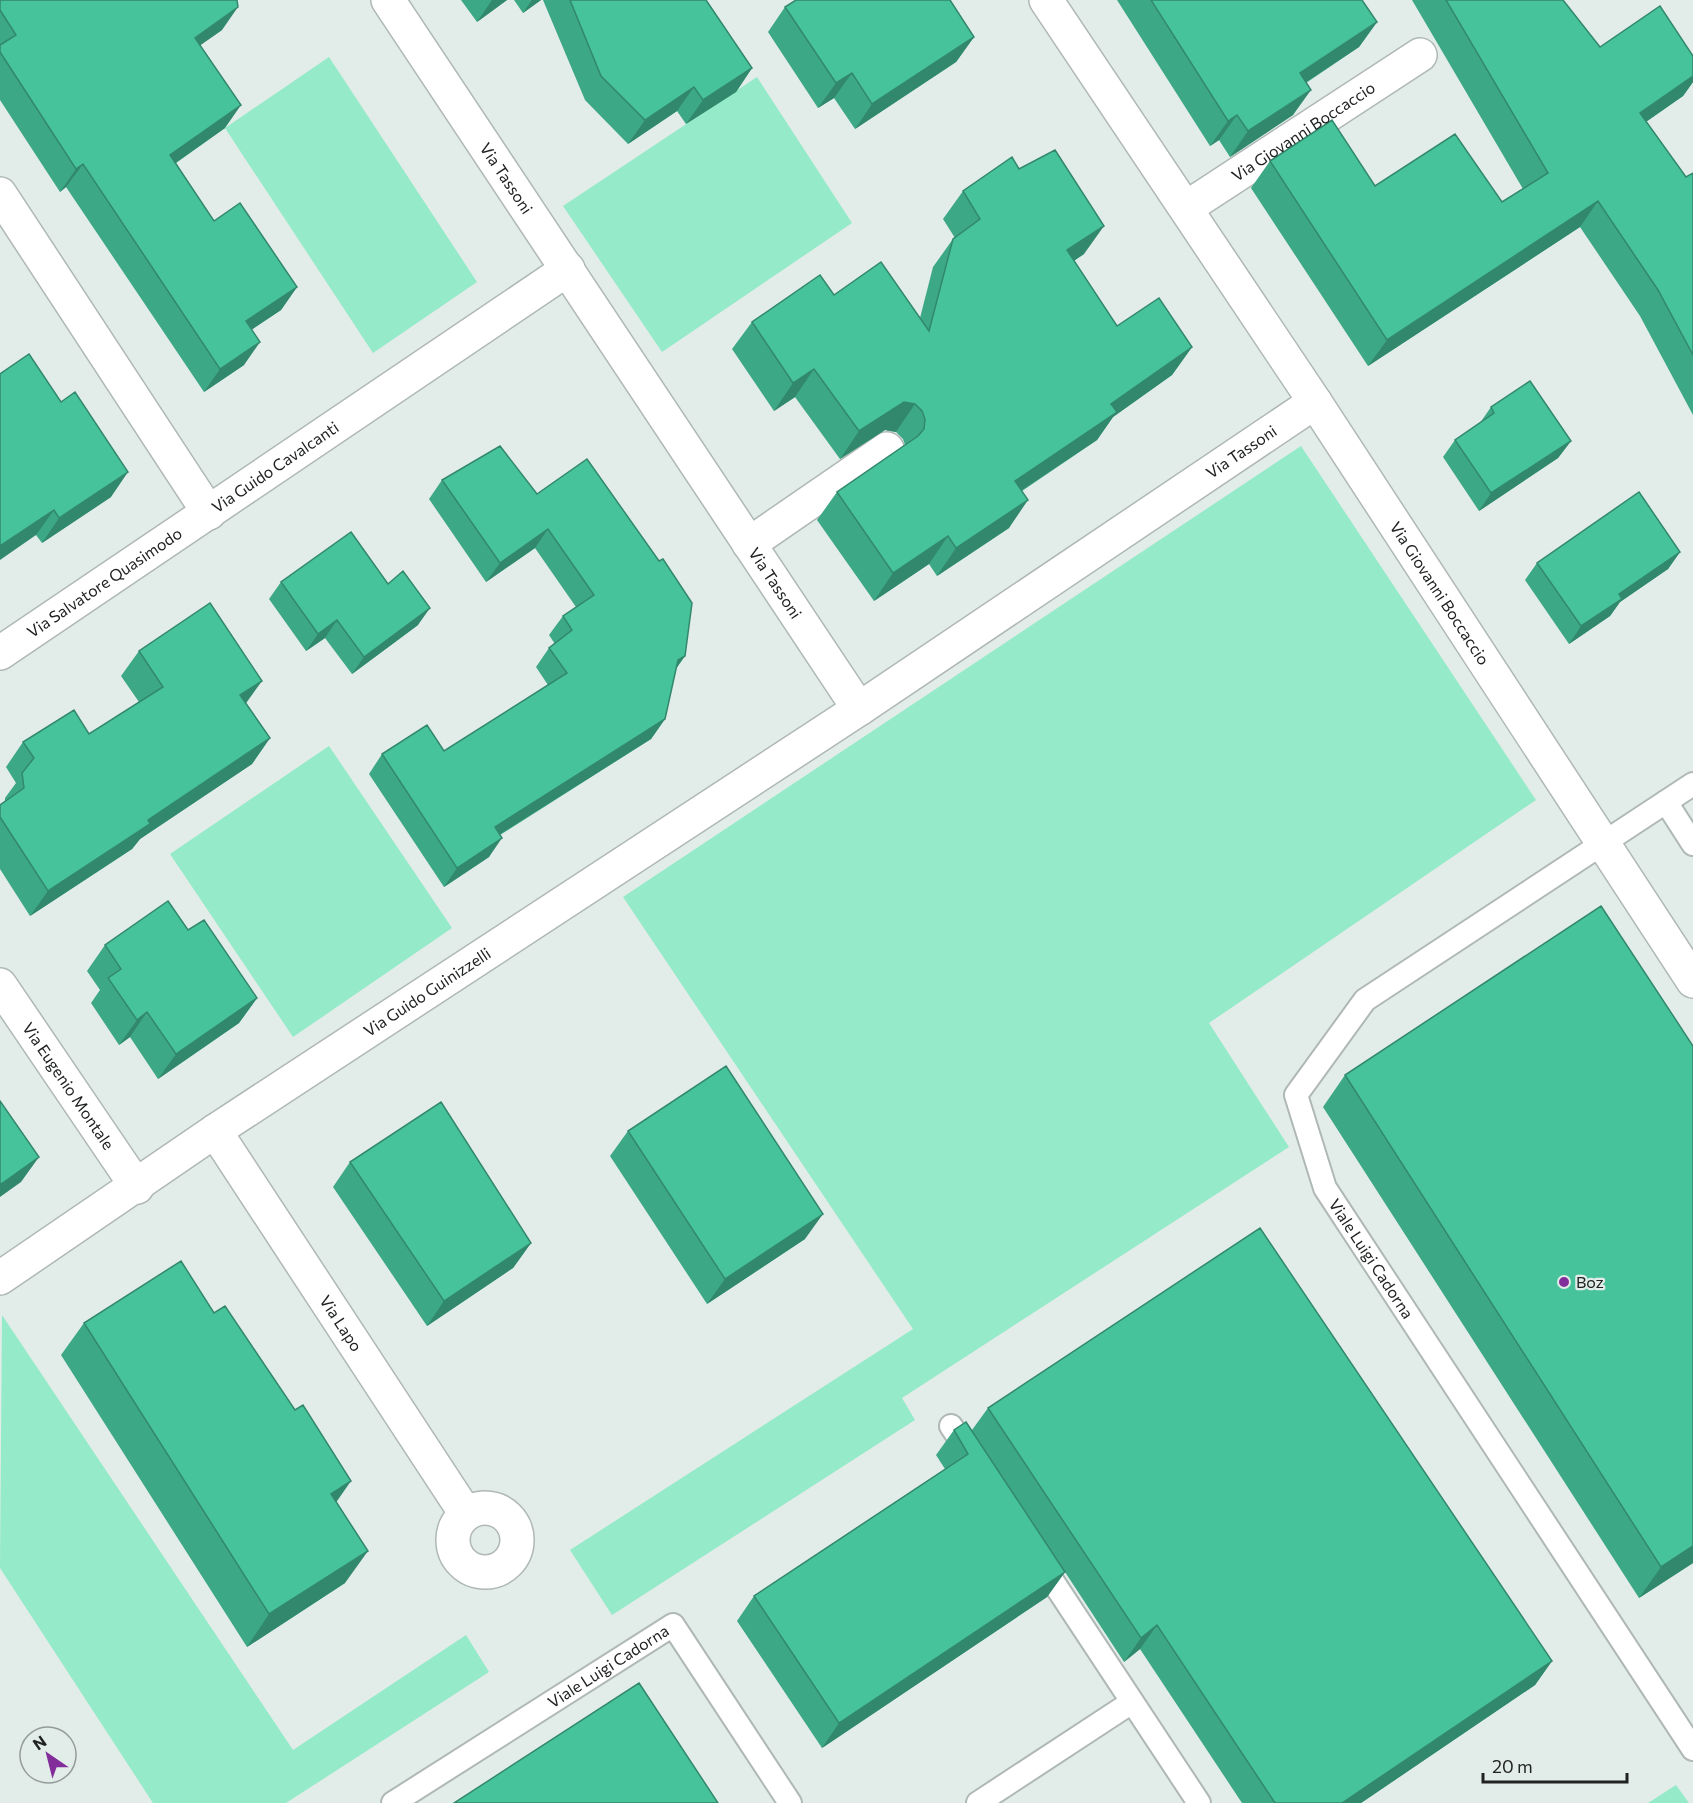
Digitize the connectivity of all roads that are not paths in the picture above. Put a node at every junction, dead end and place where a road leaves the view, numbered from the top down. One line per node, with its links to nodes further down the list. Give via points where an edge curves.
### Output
1 (388, 0): 6 (street, Via Tassoni)
2 (1046, 0): 5 (street, Via Giovanni Boccaccio)
3 (1420, 55): 5 (street, Via Giovanni Boccaccio)
4 (0, 194): 9 (street, Via Guido Cavalcanti)
5 (1186, 208): 7 (street, Via Giovanni Boccaccio)
6 (568, 269): 9 (street, Via Guido Cavalcanti); 10 (street, Via Tassoni)
7 (1315, 402): 12 (street, Via Tassoni); 15 (street, Via Giovanni Boccaccio)
8 (887, 449): 10 (street)
9 (209, 513): 11 (street, Via Salvatore Quasimodo)
10 (749, 544): 12 (street, Via Tassoni)
11 (0, 653)
12 (859, 709): 19 (street, Via Guido Guinizzelli)
13 (1693, 784): 14 (lane)
14 (1666, 802): 15 (lane); 16 (lane)
15 (1605, 842): 17 (street, Via Giovanni Boccaccio); 27 (lane, Viale Luigi Cadorna, via 1365,1000 1296,1095 1325,1188)
16 (1693, 844)
17 (1693, 981)
18 (0, 985): 20 (street, Via Eugenio Montale)
19 (214, 1131): 20 (street, Via Guido Guinizzelli); 24 (street, Via Lapo)
20 (137, 1186): 21 (street, Via Guido Guinizzelli)
21 (0, 1278)
22 (951, 1426): 23 (lane)
23 (983, 1475)
24 (466, 1514)
25 (1028, 1544): 26 (lane)
26 (1132, 1702): 30 (lane); 31 (lane)
27 (1693, 1749)
28 (393, 1803): 29 (lane, Viale Luigi Cadorna, via 673,1625)
29 (790, 1803)
30 (978, 1803)
31 (1199, 1803)

